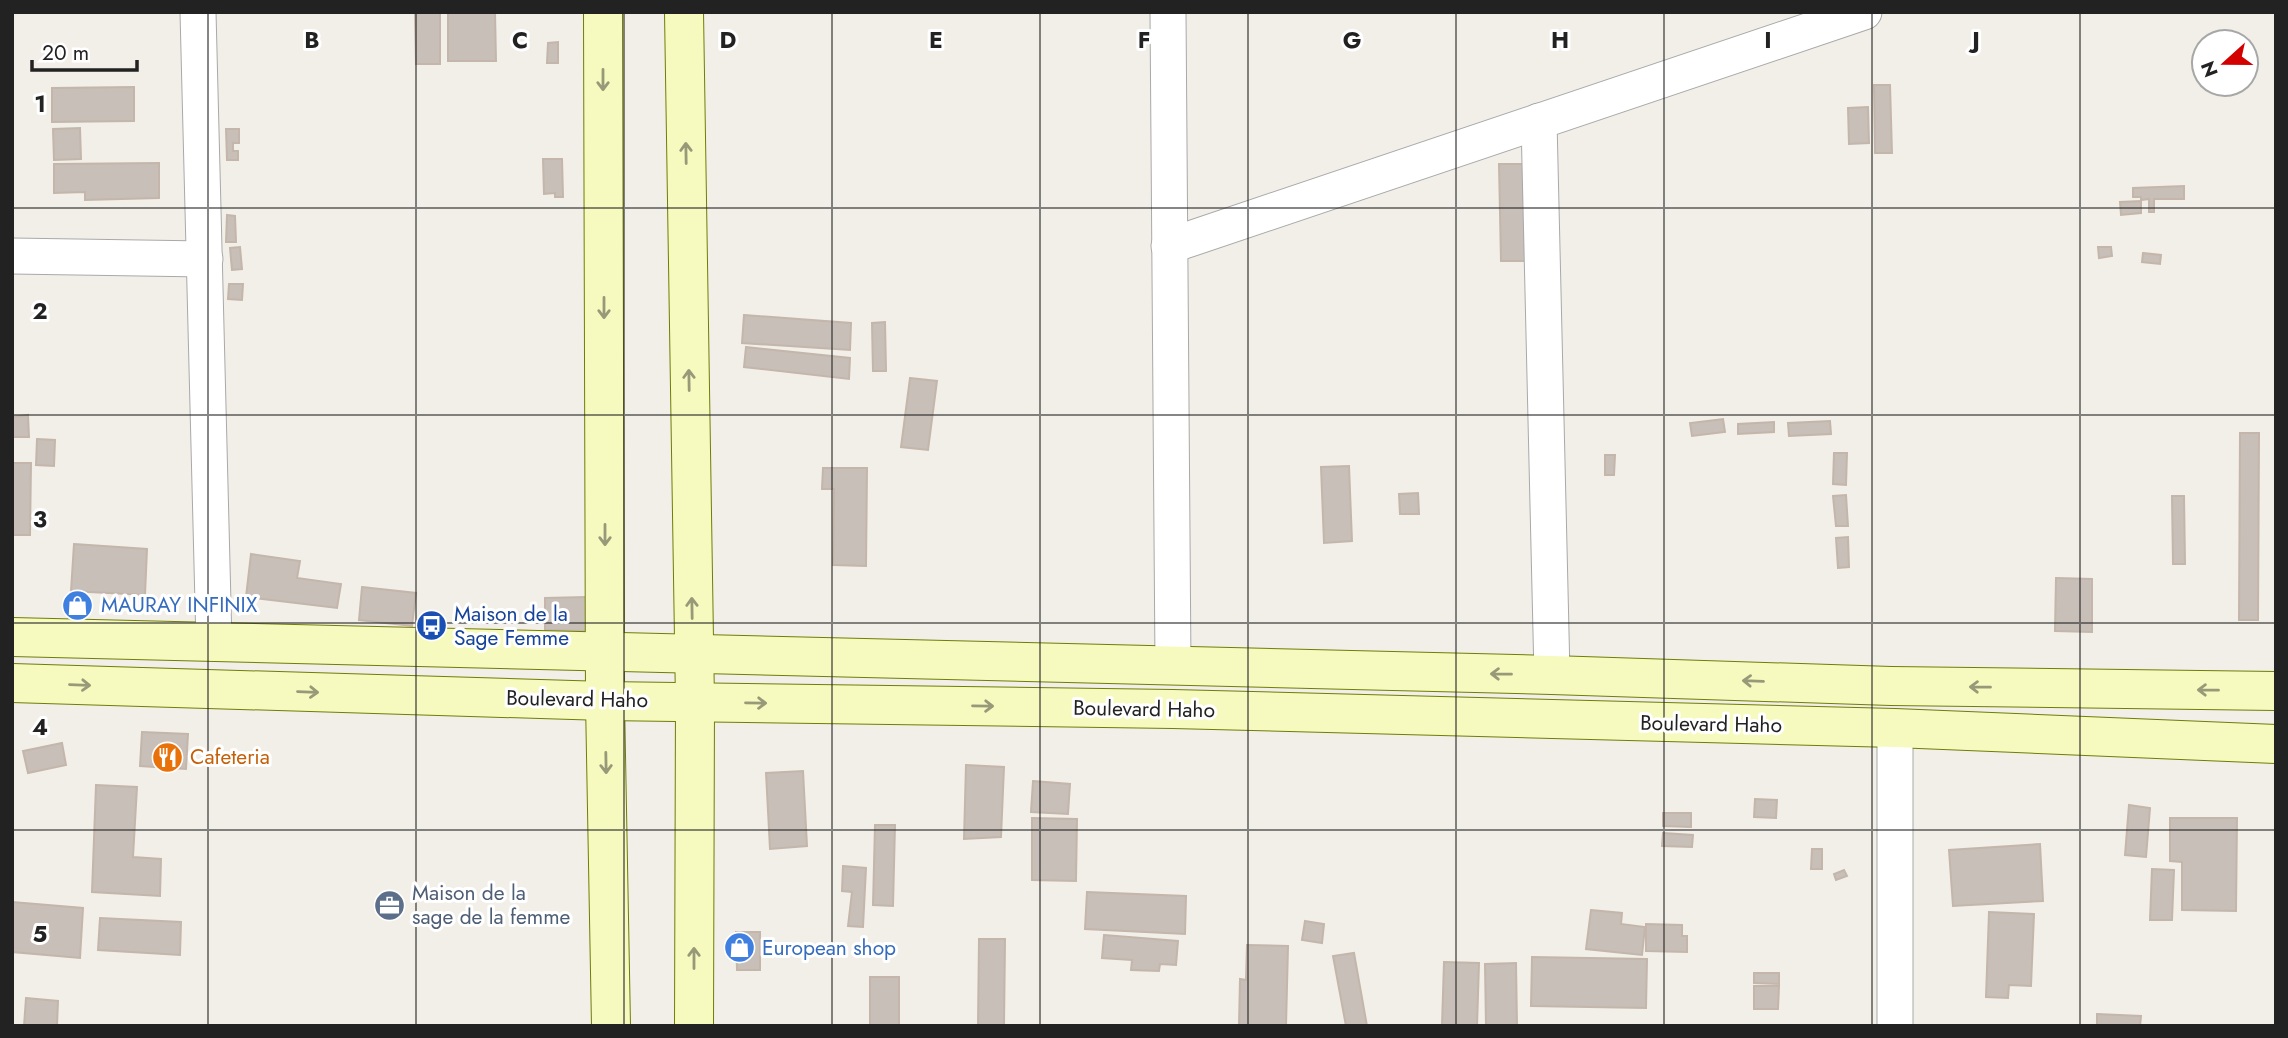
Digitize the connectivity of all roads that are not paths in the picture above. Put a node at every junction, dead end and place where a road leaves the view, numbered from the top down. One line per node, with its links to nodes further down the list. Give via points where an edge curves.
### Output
1 (198, 12): 9 (street)
2 (603, 12): 12 (main road, one-way to 12)
3 (684, 12): 13 (main road, one-way to 3)
4 (1168, 12): 7 (street)
5 (1864, 12): 6 (street)
6 (1539, 121): 7 (street); 15 (street)
7 (1169, 246): 14 (street)
8 (12, 256): 9 (street)
9 (205, 259): 11 (street)
10 (12, 637): 11 (main road, Boulevard Haho)
11 (214, 643): 12 (main road, Boulevard Haho)
12 (605, 653): 13 (main road, Boulevard Haho); 18 (main road)
13 (694, 654): 14 (main road, Boulevard Haho); 19 (main road)
14 (1173, 665): 15 (main road, Boulevard Haho, one-way to 14)
15 (1552, 675): 17 (main road, Boulevard Haho, one-way to 15)
16 (12, 683): 18 (main road, Boulevard Haho, one-way to 18)
17 (2276, 691)
18 (605, 701): 19 (main road, Boulevard Haho); 22 (main road, one-way to 22)
19 (695, 702): 20 (main road, Boulevard Haho, one-way to 20); 23 (main road, one-way to 19)
20 (1895, 728): 21 (main road, Boulevard Haho); 24 (street)
21 (2276, 744)
22 (611, 1026)
23 (694, 1026)
24 (1895, 1026)

